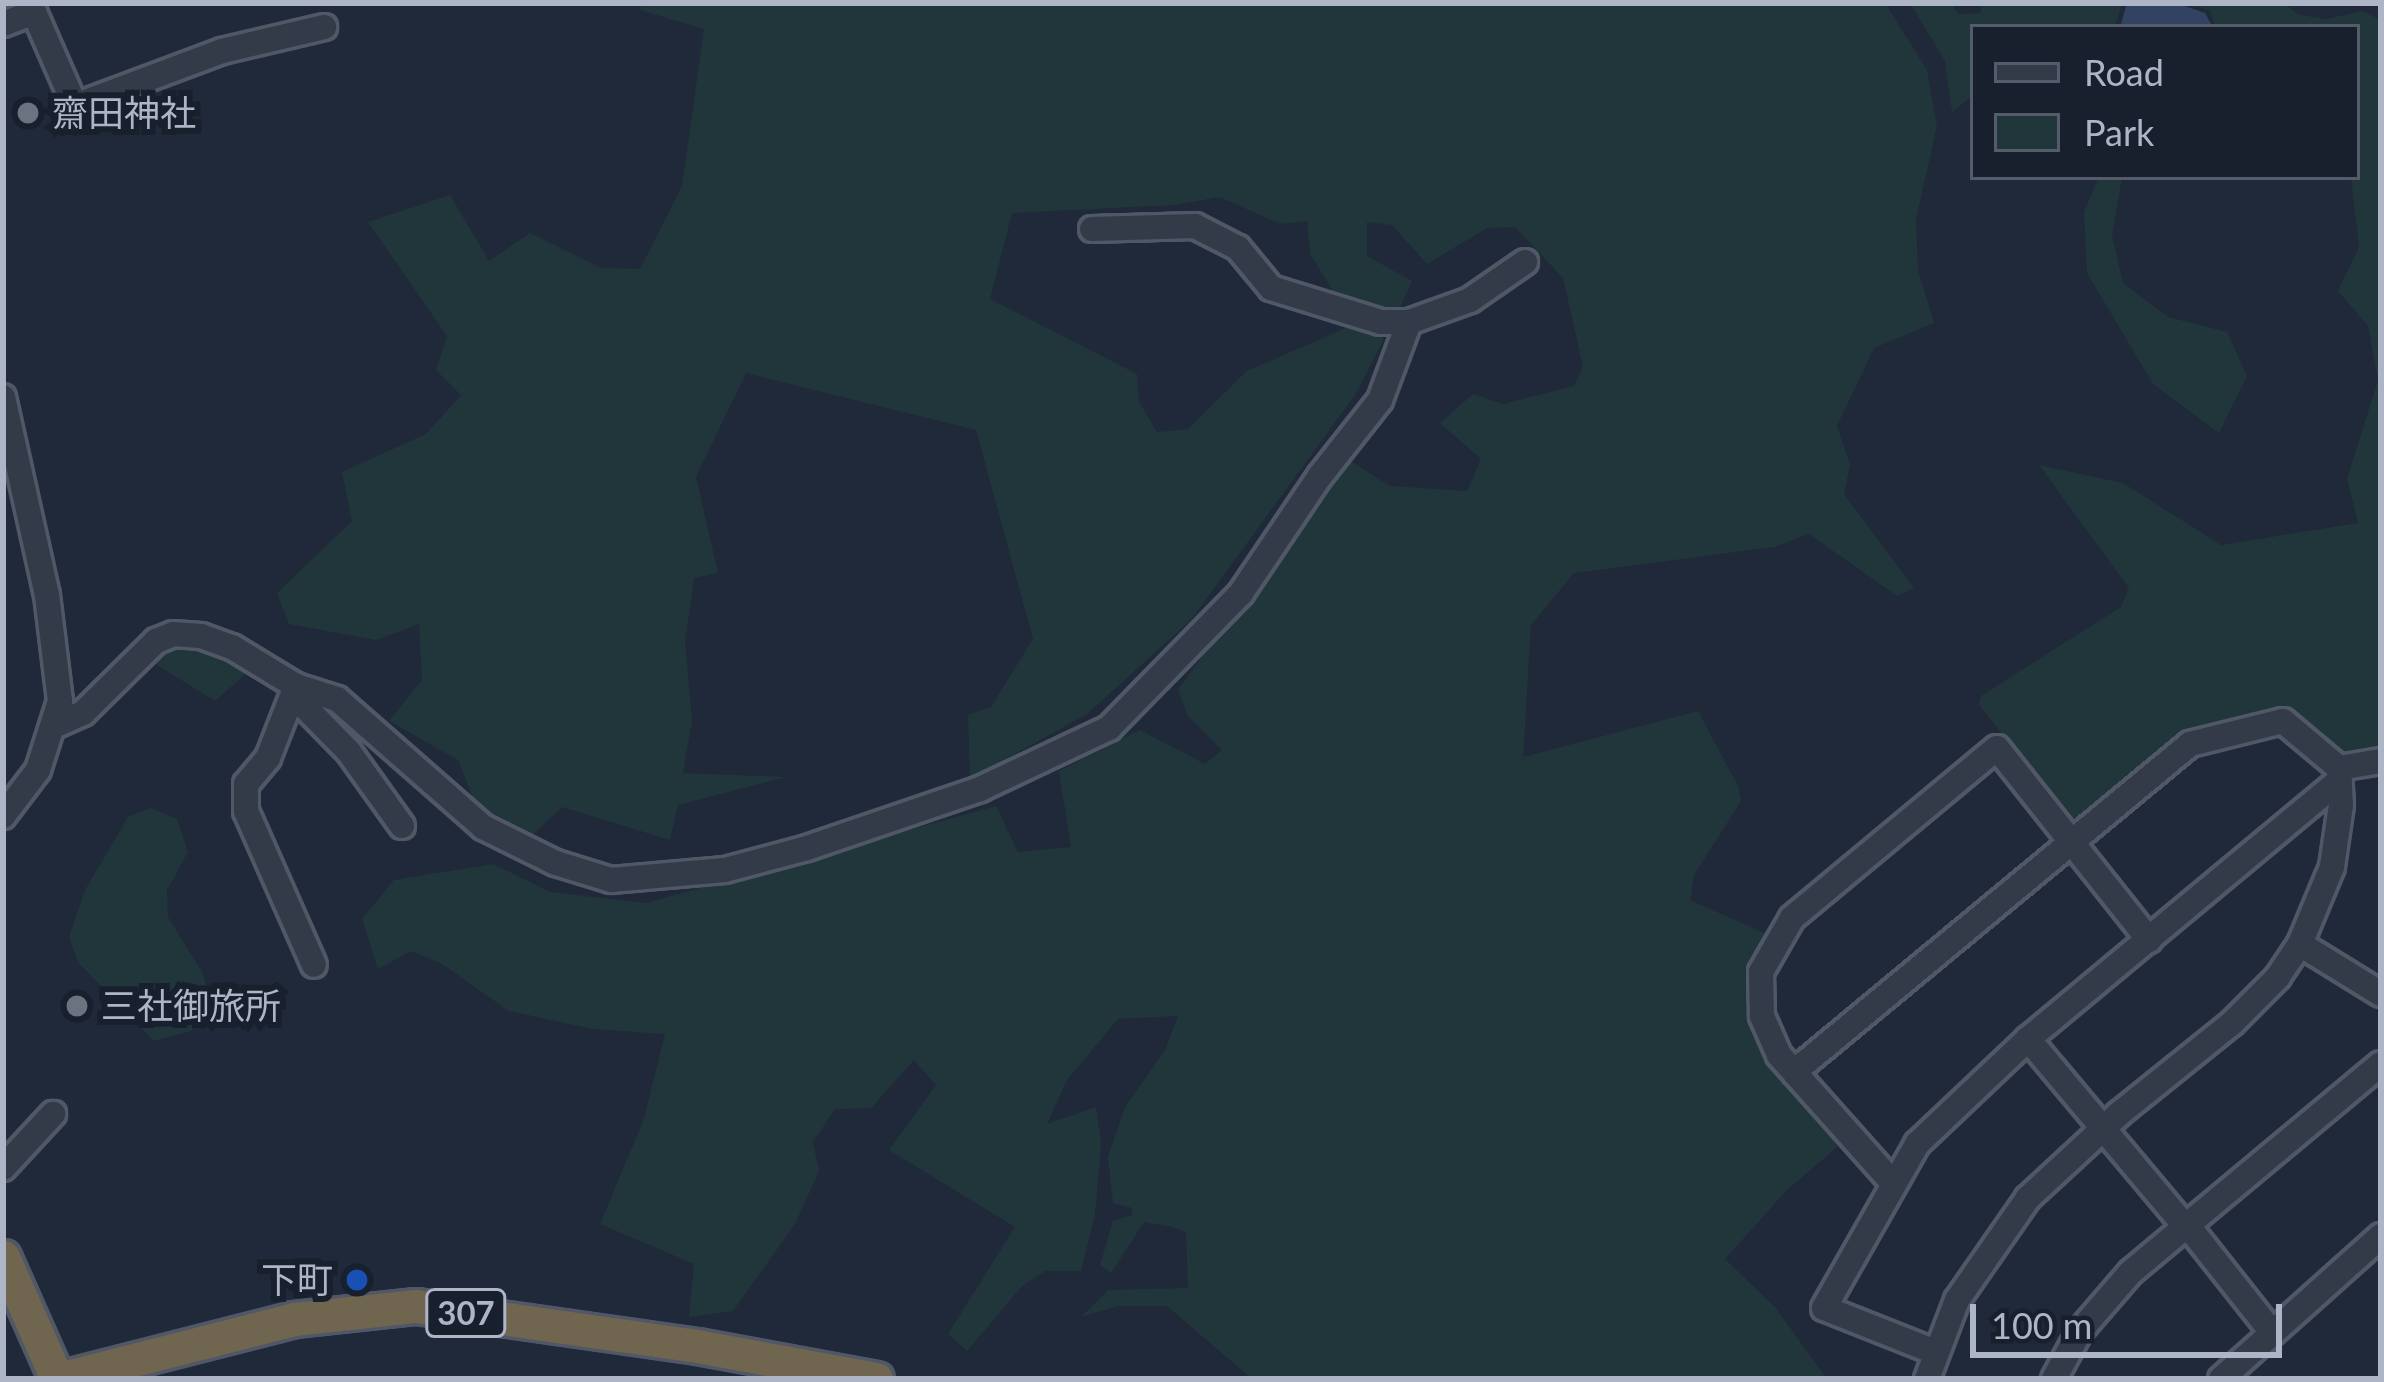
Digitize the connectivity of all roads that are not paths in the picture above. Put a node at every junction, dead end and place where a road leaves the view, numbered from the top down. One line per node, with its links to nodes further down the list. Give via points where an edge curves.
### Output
1 (3, 24): 2 (street, via 34,12 74,106 222,51)
2 (324, 26)
3 (1092, 229): 5 (street, via 1195,226 1238,248 1270,288 1381,322)
4 (1525, 262): 5 (street, via 1470,299)
5 (1408, 322): 7 (street, via 1380,400 1241,593 1109,728 980,789 807,848 725,870 610,880 483,827 337,699)
6 (3, 397): 8 (street, via 47,595)
7 (296, 686): 8 (street, via 232,647 173,634 83,713); 12 (street); 16 (street, via 268,758 245,784 246,812)
8 (56, 724): 11 (street, via 38,770)
9 (2381, 761): 10 (street)
10 (2340, 774): 13 (street, via 2283,722 2190,744); 14 (street); 15 (street, via 2332,867)
11 (3, 816)
12 (402, 826)
13 (2070, 845): 14 (street); 20 (street); 20 (street, via 1997,748 1978,763 1792,918 1768,952 1762,1016)
14 (2150, 940): 18 (street)
15 (2300, 944): 17 (street); 22 (street, via 2232,1023)
16 (314, 964)
17 (2381, 994)
18 (2027, 1039): 22 (street); 24 (street, via 1933,1127)
19 (2381, 1064): 25 (street)
20 (1794, 1072): 24 (street)
21 (53, 1114): 23 (street)
22 (2103, 1128): 25 (street); 29 (street, via 2028,1198 1988,1250)
23 (3, 1168)
24 (1892, 1182): 29 (street, via 1824,1308)
25 (2187, 1227): 28 (street); 33 (street, via 2108,1298)
26 (2381, 1236): 28 (street)
27 (3, 1257): 30 (highway, 307)
28 (2270, 1330): 34 (street)
29 (1935, 1352): 32 (street)
30 (58, 1379): 31 (highway, 307, via 294,1319 416,1306)
31 (876, 1379)
32 (1927, 1379)
33 (2054, 1379)
34 (2221, 1379)

